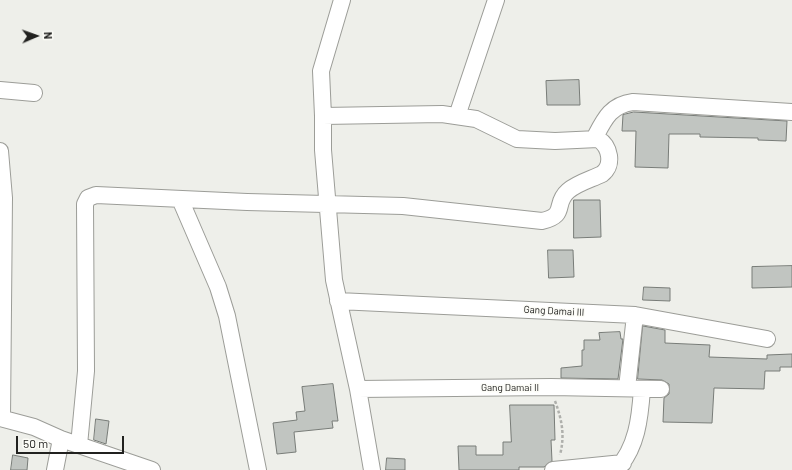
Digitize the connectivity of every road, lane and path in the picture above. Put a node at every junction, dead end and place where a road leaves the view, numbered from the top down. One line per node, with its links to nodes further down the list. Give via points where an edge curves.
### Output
1 (342, 0): 6 (street, via 321,71)
2 (496, 0): 7 (street)
3 (0, 90): 4 (street)
4 (34, 93)
5 (792, 112): 8 (street, via 622,103 611,111)
6 (324, 116): 7 (street); 11 (street, via 323,150)
7 (457, 116): 8 (street, via 476,119 517,139)
8 (594, 139): 11 (street, via 603,142 608,149 606,170 569,190 561,199 558,214 547,220 403,206)
9 (0, 151): 19 (street, via 4,198)
10 (180, 199): 11 (street); 21 (street, via 96,195 88,198 85,204 86,371); 26 (street, via 218,287 227,316)
11 (328, 205): 12 (street)
12 (338, 301): 13 (street, Gang Damai III); 16 (street)
13 (635, 315): 14 (street, Gang Damai III); 17 (street)
14 (767, 339)
15 (551, 388): 16 (street, Gang Damai II); 17 (street, Gang Damai II); 22 (path, via 564,430 563,443)
16 (358, 389): 27 (street)
17 (634, 389): 18 (street, Gang Damai II); 23 (street, via 639,425)
18 (661, 389)
19 (1, 418): 20 (street, via 34,427)
20 (61, 439): 21 (street); 24 (street)
21 (80, 445): 25 (street)
22 (556, 464): 23 (street)
23 (620, 467)
24 (55, 470)
25 (152, 470)
26 (258, 470)
27 (372, 470)

